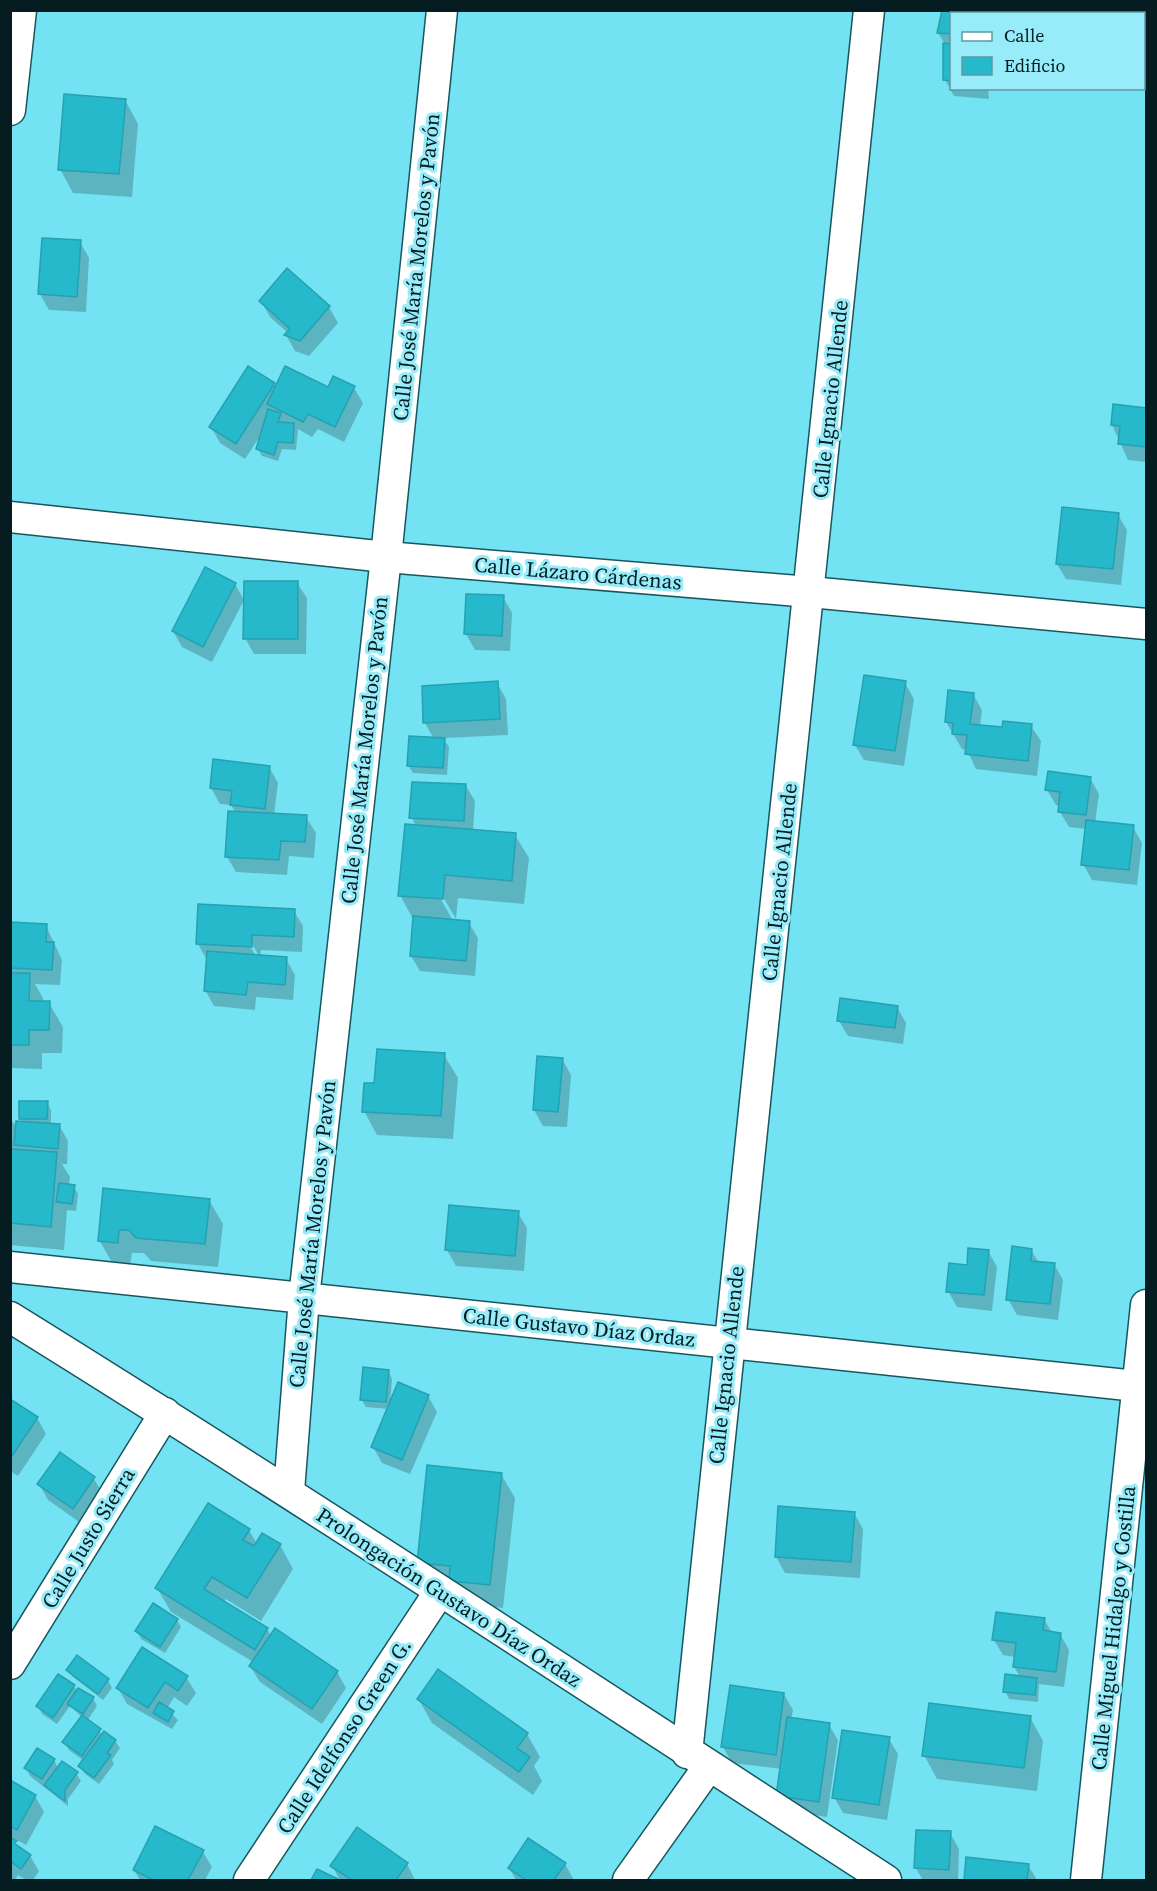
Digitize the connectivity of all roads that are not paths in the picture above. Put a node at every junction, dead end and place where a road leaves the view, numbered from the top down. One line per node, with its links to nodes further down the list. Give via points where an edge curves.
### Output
1 (21, 10): 4 (street)
2 (442, 10): 6 (street, Calle José María Morelos y Pavón)
3 (869, 10): 7 (street, Calle Ignacio Allende)
4 (10, 110)
5 (10, 517): 6 (street, Calle Lázaro Cárdenas)
6 (386, 557): 7 (street, Calle Lázaro Cárdenas); 10 (street, Calle José María Morelos y Pavón)
7 (810, 592): 8 (street, Calle Lázaro Cárdenas); 13 (street, Calle Ignacio Allende)
8 (1146, 624)
9 (10, 1267): 10 (street, Calle Gustavo Díaz Ordaz)
10 (303, 1298): 13 (street, Calle Gustavo Díaz Ordaz); 16 (street, Calle José María Morelos y Pavón)
11 (1146, 1305): 14 (street, Calle Miguel Hidalgo y Costilla)
12 (10, 1317): 15 (street, Prolongación Gustavo Díaz Ordaz)
13 (728, 1342): 14 (street, Calle Gustavo Díaz Ordaz); 19 (street, Calle Ignacio Allende)
14 (1142, 1386): 23 (street, Calle Miguel Hidalgo y Costilla)
15 (165, 1413): 16 (street, Prolongación Gustavo Díaz Ordaz); 18 (street, Calle Justo Sierra)
16 (289, 1491): 17 (street, Prolongación Gustavo Díaz Ordaz)
17 (440, 1591): 19 (street, Prolongación Gustavo Díaz Ordaz); 20 (street, Calle Idelfonso Green G.)
18 (10, 1664)
19 (698, 1760): 21 (street); 22 (street, Prolongación Gustavo Díaz Ordaz)
20 (249, 1881)
21 (628, 1881)
22 (886, 1881)
23 (1086, 1881)

